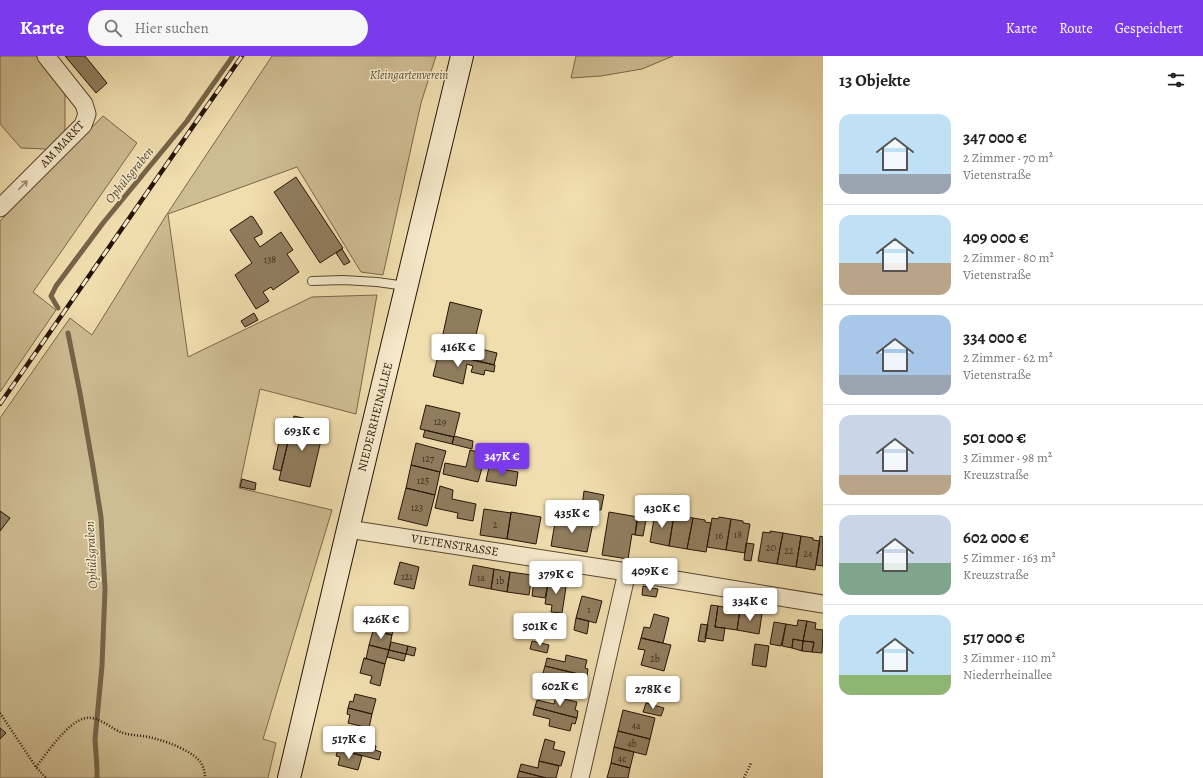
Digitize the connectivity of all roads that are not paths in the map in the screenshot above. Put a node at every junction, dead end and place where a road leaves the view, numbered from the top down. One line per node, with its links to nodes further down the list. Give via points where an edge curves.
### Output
1 (46, 56): 3 (street, AM MARKT, one-way to 1, via 83,125 87,114 84,104)
2 (462, 56): 5 (main road, NIEDERRHEINALLEE)
3 (0, 208)
4 (312, 281): 5 (lane, via 343,280)
5 (407, 286): 6 (main road, NIEDERRHEINALLEE)
6 (348, 529): 7 (street, VIETENSTRASSE); 9 (main road, NIEDERRHEINALLEE)
7 (627, 572): 8 (street, VIETENSTRASSE); 10 (street)
8 (823, 604)
9 (289, 778)
10 (580, 778)

